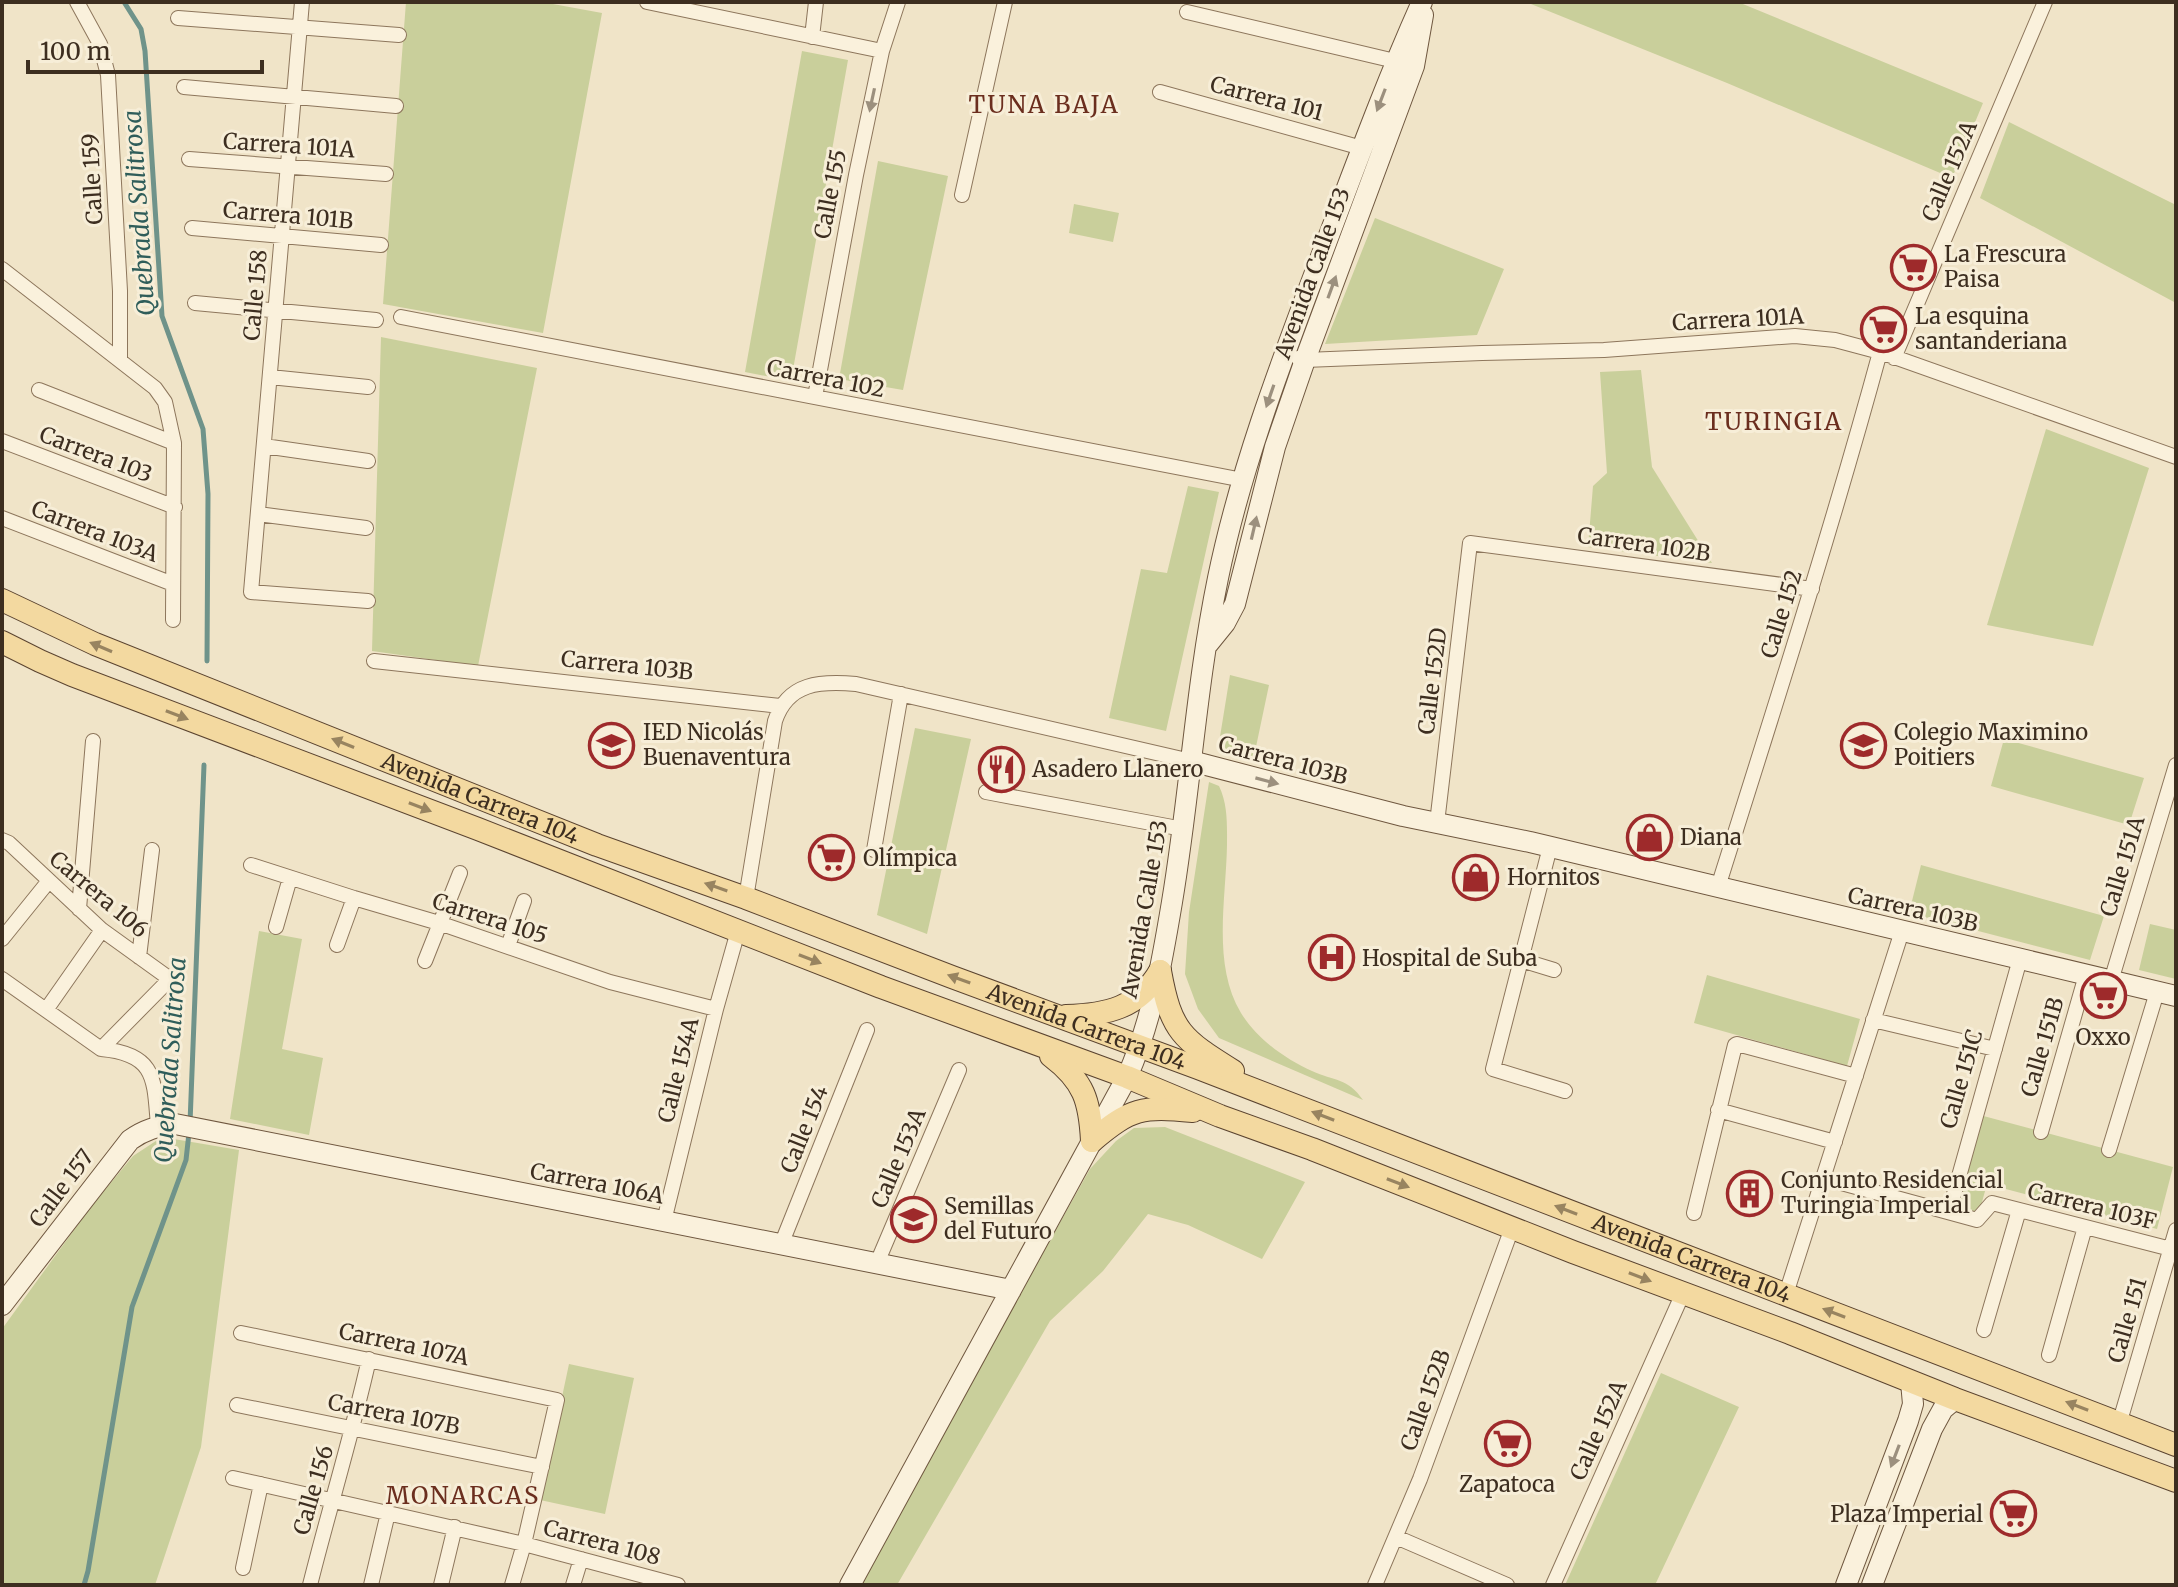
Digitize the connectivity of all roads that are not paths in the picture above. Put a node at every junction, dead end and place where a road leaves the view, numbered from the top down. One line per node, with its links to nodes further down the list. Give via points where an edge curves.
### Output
1 (77, 2): 36 (street, Calle 159, via 100,44 108,75)
2 (302, 2): 12 (street, Calle 158)
3 (647, 2): 9 (street)
4 (816, 2): 14 (street)
5 (1005, 2): 25 (street)
6 (1423, 2): 16 (street, Avenida Calle 153); 37 (street, Avenida Calle 153, one-way to 6, via 1414,66)
7 (2045, 2): 35 (street, Calle 152A)
8 (897, 3): 15 (street, Calle 155)
9 (716, 9): 14 (street)
10 (1187, 12): 16 (street)
11 (178, 18): 12 (street)
12 (300, 27): 13 (street); 19 (street, Calle 158)
13 (399, 35)
14 (812, 37): 15 (street)
15 (882, 51): 41 (street, Calle 155, one-way to 41)
16 (1395, 61): 21 (street, Avenida Calle 153, one-way to 21)
17 (184, 87): 19 (street)
18 (1160, 92): 21 (street, Carrera 101)
19 (294, 98): 20 (street); 23 (street, Calle 158)
20 (396, 106)
21 (1362, 148): 34 (street, Avenida Calle 153)
22 (189, 159): 23 (street, Carrera 101A)
23 (288, 168): 24 (street, Carrera 101A); 27 (street, Calle 158)
24 (386, 174)
25 (962, 195)
26 (192, 228): 27 (street, Carrera 101B)
27 (282, 236): 28 (street, Carrera 101B); 31 (street, Calle 158)
28 (381, 245)
29 (2, 269): 36 (street)
30 (195, 303): 31 (street)
31 (276, 310): 33 (street); 38 (street, Calle 158)
32 (401, 317): 41 (street, Carrera 102)
33 (376, 320)
34 (1285, 353): 37 (street, Carrera 101A); 47 (street, Avenida Calle 153, one-way to 47)
35 (1887, 355): 37 (street, Carrera 101A, via 1835,340 1795,336 1604,350); 45 (street, Carrera 101A); 54 (street, Calle 152)
36 (120, 360): 43 (street, via 165,402)
37 (1305, 360): 59 (street, Avenida Calle 153, one-way to 37, via 1235,604 1269,468)
38 (270, 377): 39 (street); 44 (street, Calle 158)
39 (368, 387)
40 (39, 390): 43 (street)
41 (815, 397): 47 (street, Carrera 102)
42 (2, 441): 48 (street, Carrera 103)
43 (174, 443): 48 (street)
44 (264, 446): 46 (street); 49 (street, Calle 158)
45 (2176, 457)
46 (368, 461)
47 (1243, 480): 59 (street, Avenida Calle 153)
48 (175, 507): 53 (street)
49 (258, 514): 51 (street); 56 (street, Calle 158, via 251,592)
50 (2, 518): 53 (street, Carrera 103A)
51 (366, 528)
52 (1470, 543): 54 (street, Carrera 102B); 67 (street, Calle 152D)
53 (173, 584): 57 (street)
54 (1812, 589): 77 (street, Calle 152)
55 (2, 600): 79 (main road, Avenida Carrera 104, one-way to 55, via 597,845 171,676)
56 (368, 601)
57 (173, 620)
58 (2, 642): 85 (main road, Avenida Carrera 104, one-way to 85, via 72,675)
59 (1205, 647): 64 (street, Avenida Calle 153)
60 (374, 661): 62 (street, Carrera 103B)
61 (901, 694): 62 (street, Carrera 103B, via 829,682 809,686); 64 (street, Carrera 103B); 72 (street)
62 (780, 706): 79 (street)
63 (93, 741): 81 (street)
64 (1191, 761): 67 (street, Carrera 103B, one-way to 67); 68 (street, Avenida Calle 153)
65 (2176, 765): 98 (street, Calle 151A)
66 (986, 792): 68 (street)
67 (1437, 823): 70 (street, Carrera 103B)
68 (1183, 829): 95 (street, Avenida Calle 153)
69 (2, 840): 76 (street, Carrera 106)
70 (1550, 847): 77 (street, Carrera 103B); 92 (street)
71 (152, 850): 90 (street)
72 (874, 850)
73 (251, 865): 75 (street, Carrera 105)
74 (460, 873): 82 (street)
75 (290, 878): 78 (street, Carrera 105); 83 (street)
76 (48, 882): 81 (street, Carrera 106); 87 (street)
77 (1718, 887): 86 (street, Carrera 103B)
78 (354, 898): 82 (street, Carrera 105); 88 (street)
79 (746, 898): 102 (main road, Avenida Carrera 104, one-way to 79)
80 (524, 901): 89 (street)
81 (79, 909): 84 (street, Carrera 106)
82 (439, 923): 89 (street, Carrera 105); 93 (street)
83 (276, 927)
84 (102, 930): 90 (street, Carrera 106); 101 (street)
85 (738, 931): 100 (street, Calle 154A); 105 (main road, Avenida Carrera 104, one-way to 105)
86 (1902, 931): 91 (street, Carrera 103B); 103 (street)
87 (2, 939)
88 (337, 945)
89 (508, 946): 100 (street, Carrera 105, via 610,982)
90 (139, 957): 107 (street, Carrera 106, via 170,979)
91 (2020, 959): 96 (street, Carrera 103B); 108 (street, Calle 151C)
92 (1521, 960): 94 (street); 112 (street, via 1493,1069)
93 (425, 961)
94 (1554, 970)
95 (1160, 971): 102 (main road, via 1145,992 1117,1008); 106 (street, Avenida Calle 153); 113 (main road, via 1168,1009 1181,1032 1197,1048)
96 (2086, 975): 98 (street, Carrera 103B); 117 (street, Calle 151B)
97 (2, 979): 101 (street)
98 (2111, 981): 99 (street, Carrera 103B)
99 (2167, 994): 120 (street)
100 (716, 1009): 125 (street, Calle 154A)
101 (46, 1010): 107 (street)
102 (1058, 1016): 106 (main road, Avenida Carrera 104)
103 (1873, 1020): 108 (street); 110 (street)
104 (867, 1030): 129 (street, Calle 154)
105 (1034, 1044): 111 (main road, Avenida Carrera 104); 118 (main road, via 1080,1083)
106 (1141, 1046): 111 (street, Avenida Calle 153); 113 (main road, Avenida Carrera 104)
107 (101, 1049): 116 (street, via 132,1055 148,1069)
108 (1995, 1049): 123 (street, Calle 151C)
109 (959, 1070): 131 (street, Calle 153A)
110 (1856, 1076): 114 (street, via 1737,1044); 119 (street)
111 (1127, 1077): 115 (main road, Avenida Carrera 104); 118 (street, Avenida Calle 153)
112 (1565, 1091)
113 (1278, 1099): 134 (main road, Avenida Carrera 104, one-way to 113)
114 (1718, 1110): 119 (street); 124 (street)
115 (1220, 1116): 118 (main road, via 1143,1110 1124,1116); 127 (main road, Avenida Carrera 104, one-way to 127)
116 (166, 1125): 125 (street, Carrera 106A); 135 (street, Calle 157, via 142,1132 121,1150)
117 (2041, 1132)
118 (1092, 1141): 132 (street, Avenida Calle 153)
119 (1835, 1142): 121 (street)
120 (2109, 1150)
121 (1823, 1178): 123 (street, Carrera 103F); 134 (street)
122 (2019, 1210): 123 (street, Carrera 103F, via 1992,1203 1977,1220); 126 (street, Carrera 103F); 136 (street)
123 (1949, 1212)
124 (1694, 1213)
125 (664, 1221): 129 (street, Carrera 106A)
126 (2085, 1227): 130 (street, Carrera 103F); 138 (street)
127 (1512, 1228): 133 (main road, Avenida Carrera 104, one-way to 133); 153 (street, Calle 152B)
128 (2176, 1230): 130 (street, Calle 151)
129 (781, 1245): 131 (street, Carrera 106A)
130 (2171, 1249): 143 (street, Calle 151)
131 (877, 1263): 132 (street, Carrera 106A)
132 (1011, 1290): 163 (street, Avenida Calle 153)
133 (1683, 1293): 140 (main road, Avenida Carrera 104); 166 (street, Calle 152A)
134 (1786, 1294): 143 (main road, Avenida Carrera 104, one-way to 134)
135 (2, 1305)
136 (1984, 1330)
137 (241, 1333): 139 (street, Carrera 107A)
138 (2049, 1355)
139 (369, 1359): 144 (street, Calle 156); 146 (street, Carrera 107A, via 557,1400)
140 (1911, 1382): 141 (main road, Avenida Carrera 104); 167 (street, one-way to 167, via 1908,1421)
141 (1955, 1399): 148 (main road, Avenida Carrera 104); 168 (street, via 1932,1429)
142 (237, 1405): 144 (street, Carrera 107B)
143 (2120, 1421): 145 (main road, Avenida Carrera 104)
144 (353, 1428): 146 (street, Carrera 107B); 150 (street, Calle 156)
145 (2176, 1445)
146 (542, 1467): 154 (street)
147 (233, 1478): 149 (street, Carrera 108)
148 (2176, 1481)
149 (261, 1484): 150 (street, Carrera 108); 156 (street)
150 (332, 1499): 151 (street, Carrera 108); 157 (street, Calle 156)
151 (388, 1513): 152 (street, Carrera 108); 158 (street)
152 (455, 1527): 154 (street, Carrera 108); 159 (street)
153 (1396, 1537): 164 (street, Calle 152B); 165 (street)
154 (524, 1544): 155 (street, Carrera 108); 160 (street)
155 (581, 1559): 161 (street); 162 (street, Carrera 108)
156 (243, 1568)
157 (310, 1585)
158 (371, 1585)
159 (441, 1585)
160 (512, 1585)
161 (573, 1585)
162 (678, 1585)
163 (850, 1585)
164 (1375, 1585)
165 (1507, 1585)
166 (1553, 1585)
167 (1846, 1585)
168 (1872, 1585)

